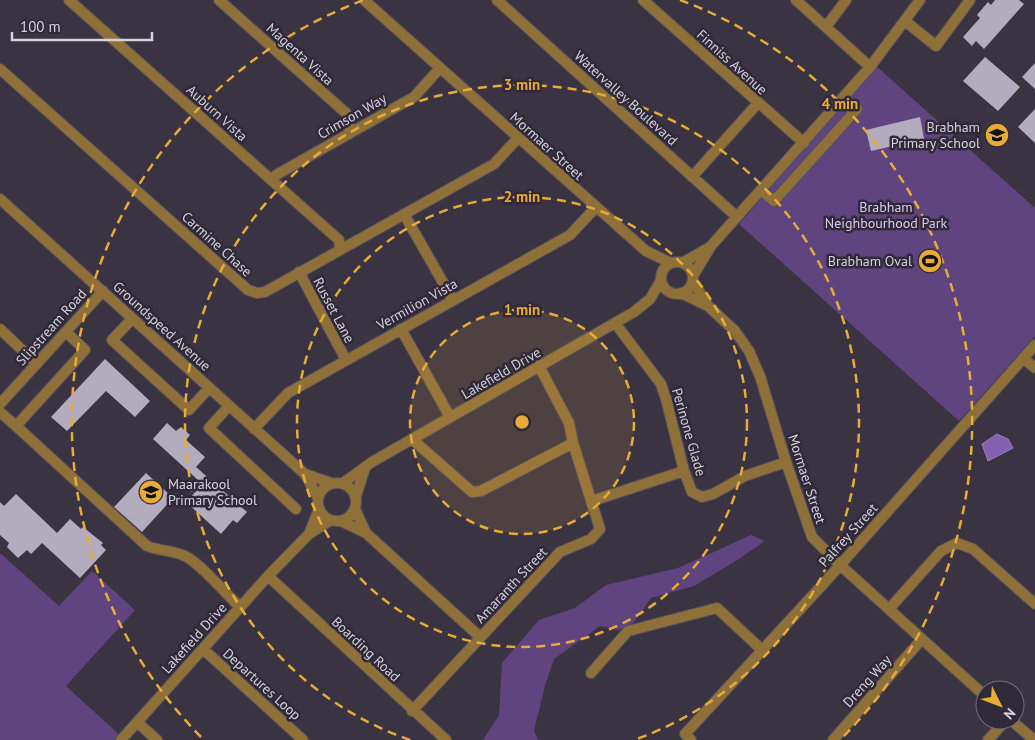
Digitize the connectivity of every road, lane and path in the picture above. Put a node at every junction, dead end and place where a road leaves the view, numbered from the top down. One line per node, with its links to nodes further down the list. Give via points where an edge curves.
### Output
1 (69, 0): 21 (street, Auburn Vista)
2 (219, 0): 17 (street, Magenta Vista, via 346,113)
3 (364, 0): 13 (street, Mormaer Street)
4 (497, 0): 20 (street, Watervalley Boulevard)
5 (643, 0): 16 (street, Finniss Avenue)
6 (796, 0): 11 (street)
7 (846, 0): 11 (street)
8 (920, 0): 10 (street)
9 (970, 0): 10 (street, via 936,46)
10 (905, 21): 12 (street)
11 (826, 27): 12 (street)
12 (870, 67): 15 (street)
13 (440, 68): 17 (street, Crimson Way, via 414,97); 18 (street, Mormaer Street)
14 (0, 69): 32 (street, Carmine Chase, via 248,290 265,292)
15 (844, 97): 19 (street); 22 (street, via 857,109 774,201)
16 (758, 103): 19 (street, Finniss Avenue); 20 (street)
17 (349, 134): 21 (street, Crimson Way)
18 (518, 138): 24 (street, Mormaer Street); 25 (street, Carmine Chase, via 494,164)
19 (804, 142): 22 (street)
20 (692, 177): 26 (street, Watervalley Boulevard)
21 (272, 180): 28 (street, Auburn Vista, via 339,240)
22 (761, 190): 26 (street)
23 (0, 199): 35 (street, Groundspeed Avenue)
24 (596, 207): 29 (street, Mormaer Street); 37 (street, Vermilion Vista, via 570,235)
25 (404, 214): 28 (street, Carmine Chase); 37 (street)
26 (737, 217): 27 (street)
27 (711, 246): 31 (street); 34 (street)
28 (340, 249): 32 (street, Carmine Chase)
29 (646, 251): 30 (street, Mormaer Street); 33 (street, Mormaer Street)
30 (671, 263): 31 (street); 33 (street, via 665,267)
31 (682, 263): 34 (street, via 690,268)
32 (299, 272): 47 (street, Russet Lane)
33 (661, 277): 36 (street, via 664,288); 38 (street, Lakefield Drive)
34 (693, 279): 36 (street, via 689,288); 39 (street, Mormaer Street)
35 (103, 291): 40 (street, Groundspeed Avenue); 44 (street, Slipstream Road)
36 (676, 293): 38 (street, Lakefield Drive); 39 (street, Mormaer Street)
37 (453, 300): 43 (street, Vermilion Vista)
38 (650, 300): 41 (street, Lakefield Drive)
39 (708, 306): 60 (street, Mormaer Street, via 735,331 749,351 760,376)
40 (132, 319): 51 (street, Groundspeed Avenue); 51 (street, via 112,340 189,410)
41 (616, 323): 49 (street, Lakefield Drive); 62 (street, Perinone Glade, via 660,384)
42 (0, 329): 48 (street)
43 (401, 330): 47 (street, Vermilion Vista); 55 (street)
44 (66, 332): 48 (street, Slipstream Road); 56 (street, via 85,350)
45 (1035, 345): 46 (street, Palfrey Street)
46 (1024, 358): 50 (street); 75 (street, Palfrey Street)
47 (346, 360): 57 (street, Vermilion Vista, via 288,393)
48 (36, 364): 52 (street, Slipstream Road)
49 (539, 366): 55 (street, Lakefield Drive); 59 (street, Amaranth Street, via 569,423)
50 (1035, 368)
51 (209, 388): 53 (street, Groundspeed Avenue)
52 (0, 404)
53 (229, 406): 57 (street, Groundspeed Avenue); 69 (street, via 209,428)
54 (0, 412): 56 (street)
55 (450, 417): 58 (street, Lakefield Drive)
56 (16, 426): 78 (street, via 147,546 189,558)
57 (254, 429): 63 (street, Groundspeed Avenue)
58 (413, 440): 59 (street, via 472,492 481,491); 61 (street, Lakefield Drive)
59 (573, 443): 68 (street, Amaranth Street)
60 (786, 462): 62 (street, Perinone Glade, via 702,496 692,492); 75 (street, Mormaer Street, via 812,538)
61 (368, 465): 65 (street, Lakefield Drive); 66 (street)
62 (684, 471): 68 (street)
63 (304, 474): 64 (street, Groundspeed Avenue); 67 (street, Groundspeed Avenue)
64 (331, 483): 65 (street); 67 (street, via 321,490)
65 (343, 483): 66 (street)
66 (356, 496): 71 (street)
67 (318, 498): 70 (street)
68 (592, 501): 80 (street, Amaranth Street, via 600,529 591,540 560,552)
69 (296, 508)
70 (319, 509): 72 (street, via 322,515); 74 (street, Lakefield Drive)
71 (355, 509): 72 (street, via 347,518); 73 (street)
72 (336, 520): 73 (street); 74 (street, Lakefield Drive)
73 (366, 532): 80 (street)
74 (309, 534): 76 (street, Lakefield Drive)
75 (839, 564): 79 (street, Mormaer Street); 83 (street, Palfrey Street)
76 (268, 576): 78 (street, Lakefield Drive); 86 (street, Boarding Road)
77 (1035, 604): 79 (street, via 973,549 957,543 941,551)
78 (240, 607): 82 (street, Lakefield Drive)
79 (888, 609): 81 (street, Mormaer Street)
80 (480, 638): 86 (street, Amaranth Street)
81 (922, 639): 85 (street, Mormaer Street); 95 (street, Dreng Way)
82 (203, 649): 87 (street, Lakefield Drive); 92 (street, Departures Loop)
83 (761, 649): 84 (street, via 718,608 628,631); 94 (street, Palfrey Street, via 685,734)
84 (591, 673)
85 (975, 687)
86 (412, 710): 93 (street, Boarding Road)
87 (137, 722): 90 (street, Lakefield Drive); 91 (street)
88 (997, 730): 96 (street)
89 (1023, 730): 97 (street)
90 (121, 740)
91 (157, 740)
92 (303, 740)
93 (446, 740)
94 (691, 740)
95 (833, 740)
96 (988, 740)
97 (1034, 740)

